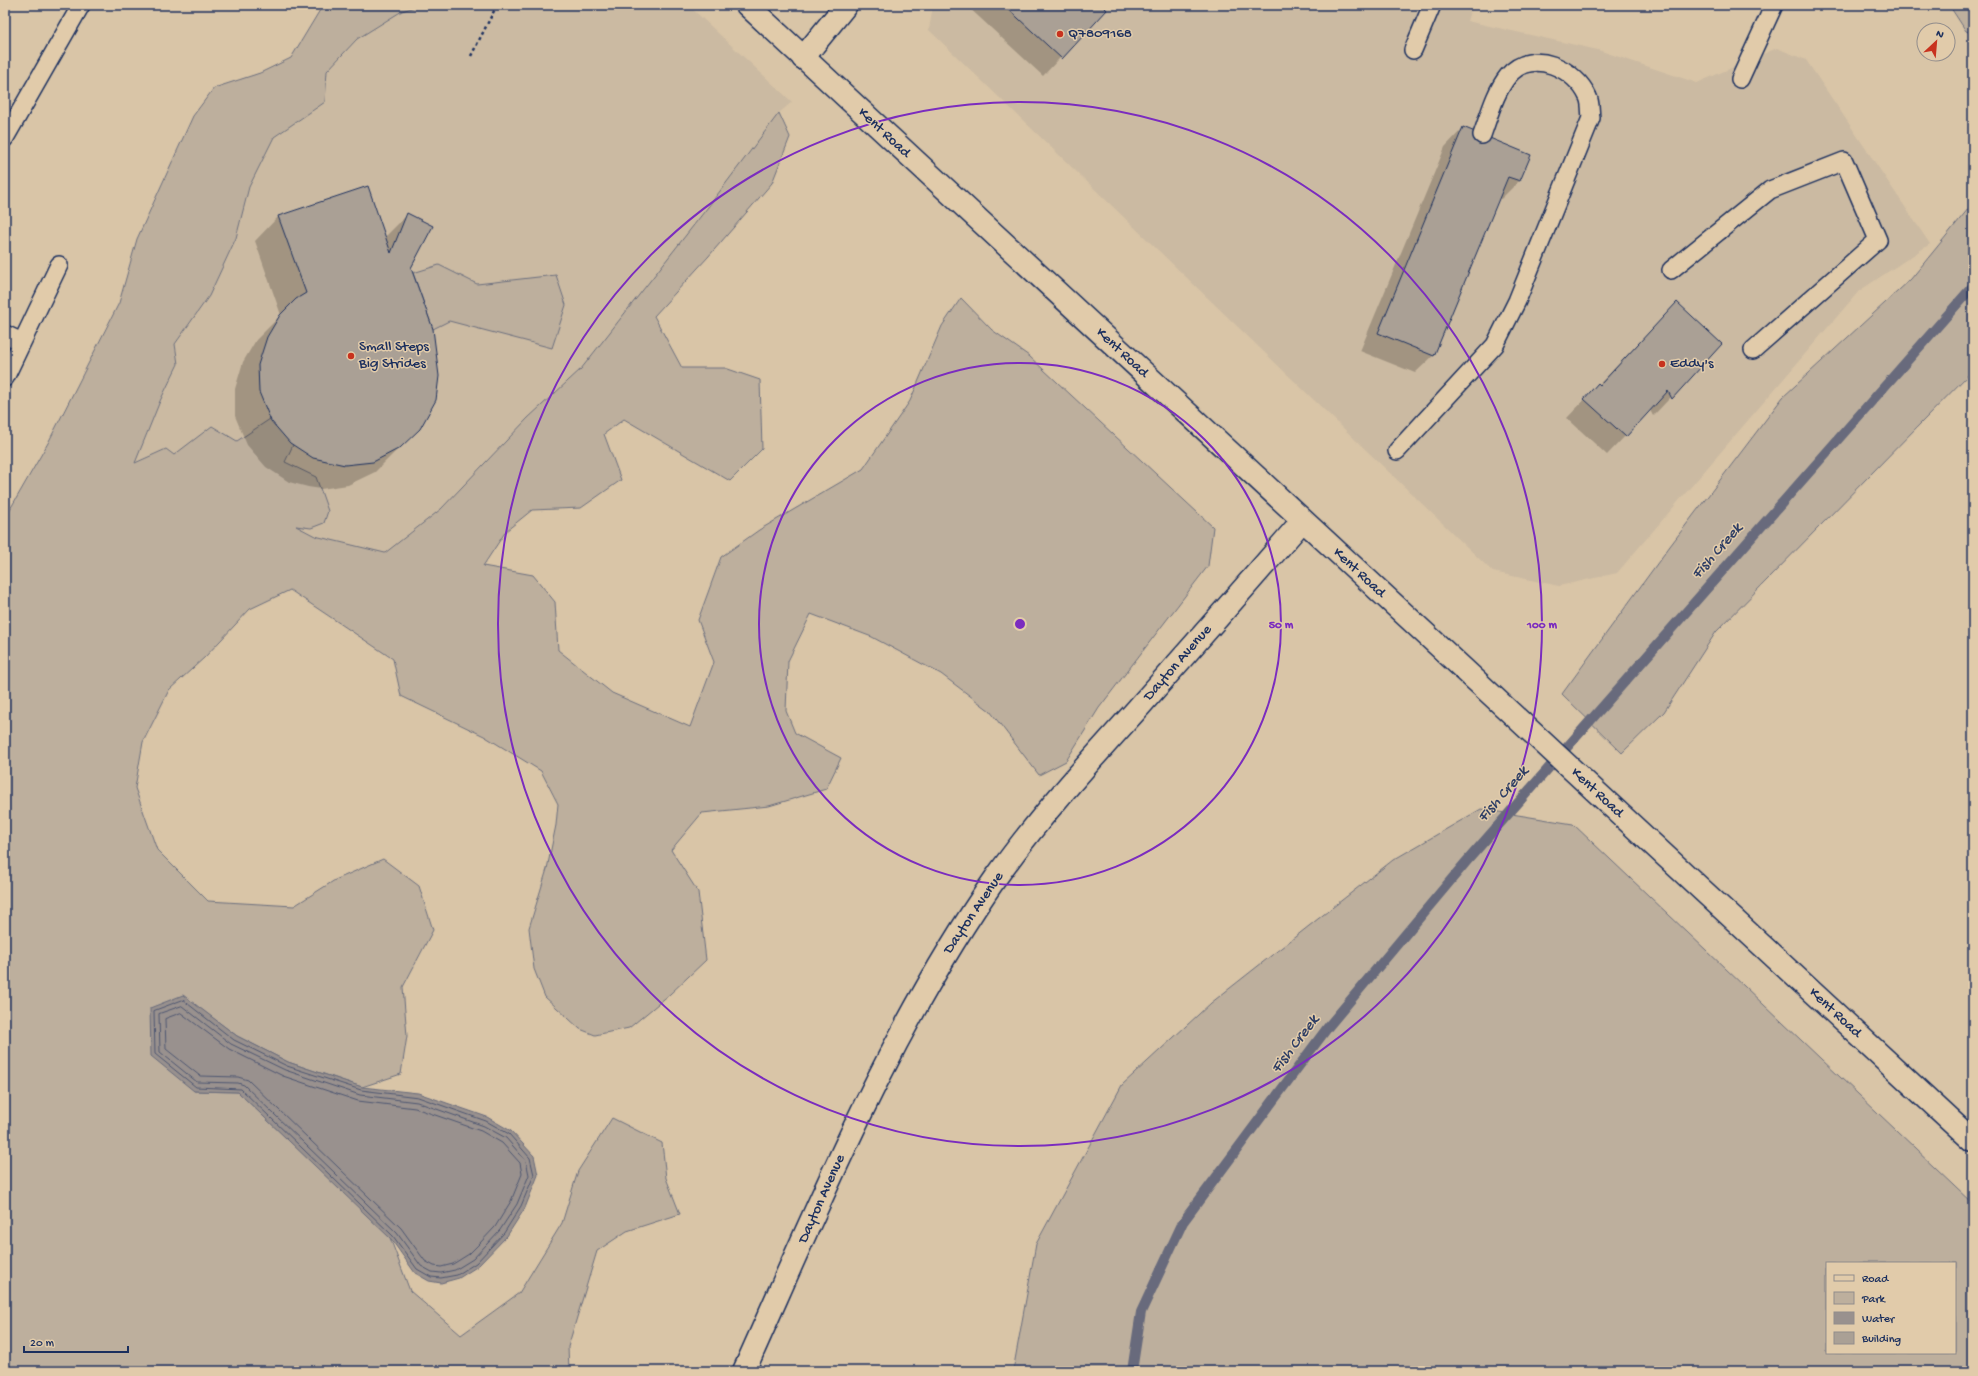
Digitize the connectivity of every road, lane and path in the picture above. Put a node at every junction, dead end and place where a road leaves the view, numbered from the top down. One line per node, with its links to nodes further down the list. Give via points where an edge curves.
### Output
1 (81, 5): 12 (lane)
2 (497, 5): 8 (path)
3 (746, 5): 9 (main road, Kent Road)
4 (846, 5): 9 (main road)
5 (1432, 5): 7 (lane)
6 (1774, 5): 10 (lane)
7 (1413, 50)
8 (471, 56)
9 (802, 58): 20 (main road, Kent Road)
10 (1740, 79)
11 (1482, 135): 19 (lane, via 1509,75 1524,65 1541,62 1558,67 1576,78 1589,98 1591,118 1517,300 1495,345)
12 (5, 138)
13 (59, 265): 16 (lane)
14 (1671, 270): 17 (lane, via 1770,190 1844,161 1878,240)
15 (5, 334): 16 (lane)
16 (22, 342): 18 (lane)
17 (1754, 350)
18 (5, 378)
19 (1397, 451)
20 (1302, 521): 21 (main road, Kent Road); 22 (main road, Dayton Avenue, via 1076,778 1022,843 968,920 905,1025 863,1107)
21 (1973, 1141)
22 (744, 1371)

